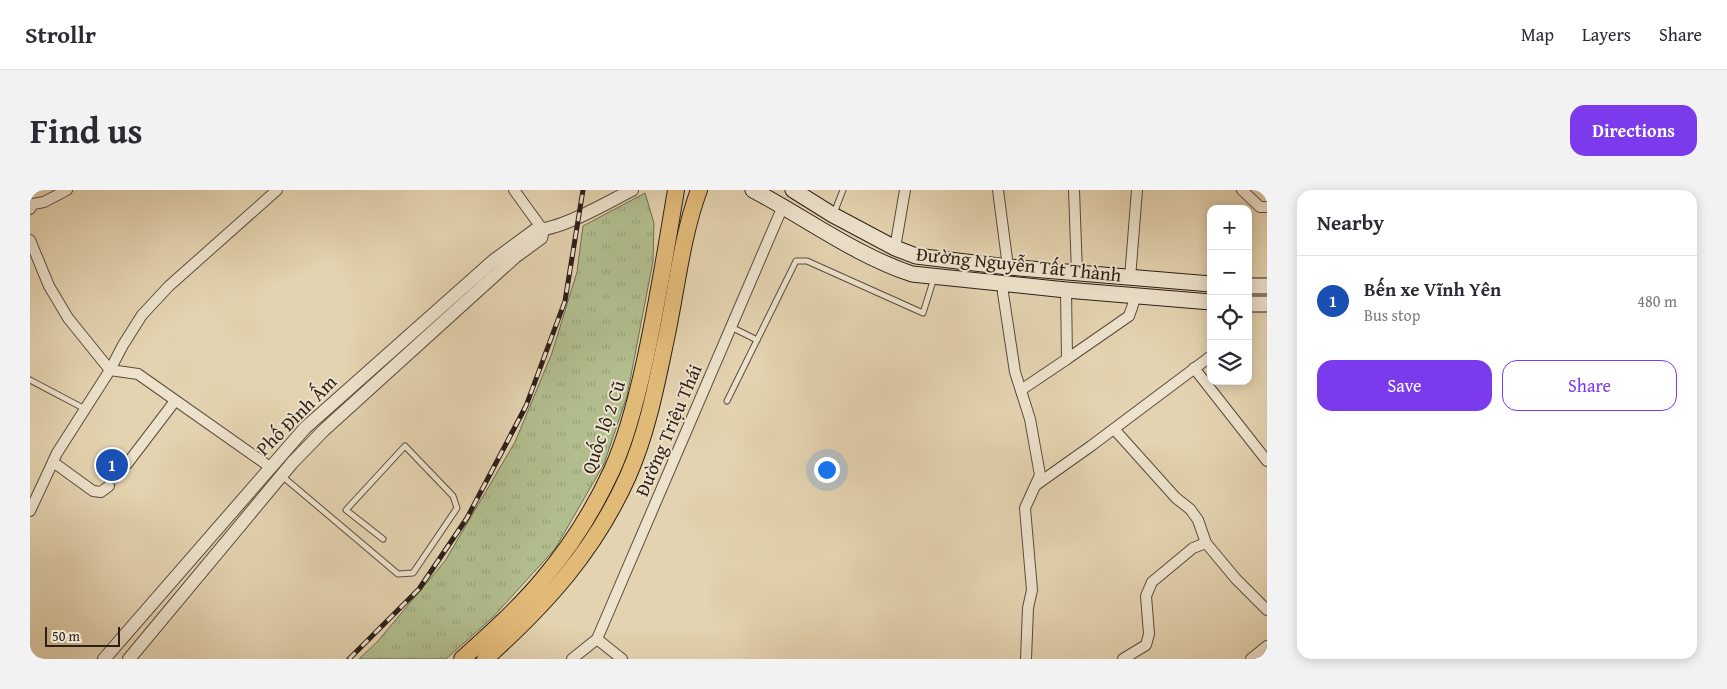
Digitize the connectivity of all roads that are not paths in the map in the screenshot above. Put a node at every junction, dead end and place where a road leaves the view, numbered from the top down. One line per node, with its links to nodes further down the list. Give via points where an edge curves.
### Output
1 (67, 190): 15 (street, via 44,202)
2 (278, 190): 40 (street, via 162,293 142,315)
3 (514, 190): 19 (street)
4 (632, 190): 19 (street, Phố Đình Ấm)
5 (676, 190): 62 (main road, Quốc lộ 2 Cũ, via 645,361 632,414 612,469 578,532 543,579)
6 (699, 190): 63 (main road, Quốc lộ 2 Cũ, via 648,418 628,475 595,537 564,579 527,620)
7 (753, 190): 16 (main road, Đường Nguyễn Tất Thành)
8 (793, 190): 18 (main road, Đường Nguyễn Tất Thành)
9 (843, 190): 18 (lane)
10 (905, 190): 21 (street)
11 (998, 190): 22 (street)
12 (1074, 190): 23 (street)
13 (1137, 190): 25 (street)
14 (1242, 190): 17 (street, via 1260,207)
15 (31, 204)
16 (783, 206): 24 (main road, Đường Nguyễn Tất Thành, via 893,268); 35 (street, Đường Triệu Thái)
17 (1267, 207)
18 (833, 216): 21 (main road, Đường Nguyễn Tất Thành)
19 (543, 230): 50 (street, Phố Đình Ấm, via 535,230 493,261 304,428); 51 (street, Phố Đình Ấm, via 541,238 515,257 324,430)
20 (30, 240): 40 (street, via 49,286 68,318)
21 (895, 248): 22 (main road, Đường Nguyễn Tất Thành, via 937,260)
22 (1008, 267): 23 (main road, Đường Nguyễn Tất Thành)
23 (1077, 273): 25 (main road, Đường Nguyễn Tất Thành)
24 (934, 278): 26 (main road, Đường Nguyễn Tất Thành); 36 (lane, via 923,314 799,260 794,263)
25 (1130, 278): 27 (main road, Đường Nguyễn Tất Thành)
26 (1003, 284): 30 (main road, Đường Nguyễn Tất Thành); 42 (street, via 1015,372)
27 (1207, 284)
28 (1252, 286): 29 (main road)
29 (1267, 286)
30 (1066, 290): 31 (main road, Đường Nguyễn Tất Thành); 37 (street)
31 (1136, 296): 32 (main road, Đường Nguyễn Tất Thành); 37 (street, via 1129,316)
32 (1207, 302)
33 (1252, 304): 34 (main road)
34 (1267, 304)
35 (731, 327): 36 (lane); 58 (street, Đường Triệu Thái)
36 (757, 340): 43 (lane)
37 (1067, 359): 42 (street)
38 (1207, 359): 39 (street)
39 (1194, 368): 46 (street); 47 (street)
40 (110, 370): 44 (street, via 138,374); 45 (street)
41 (30, 380): 45 (lane)
42 (1021, 390): 52 (street, via 1040,475)
43 (727, 400)
44 (175, 401): 49 (street); 50 (street)
45 (85, 409): 48 (street)
46 (1114, 429): 52 (street); 56 (street, via 1176,498 1190,509 1198,520)
47 (1267, 461)
48 (53, 462): 53 (street, via 93,491 101,492); 54 (street)
49 (127, 464)
50 (270, 467): 51 (street); 60 (street, Phố Đình Ấm)
51 (281, 475): 55 (lane, via 398,574 413,573 457,508 454,496 405,446 346,510); 61 (street, Phố Đình Ấm)
52 (1035, 485): 66 (street, via 1025,508 1032,590)
53 (109, 486)
54 (30, 511)
55 (383, 539)
56 (1206, 543): 57 (street); 67 (street, via 1193,548 1152,582 1146,596 1149,634 1146,645)
57 (1267, 610)
58 (597, 639): 64 (street, Đường Triệu Thái); 65 (street)
59 (1267, 646): 68 (street)
60 (104, 659)
61 (129, 659)
62 (462, 659)
63 (484, 659)
64 (572, 659)
65 (622, 659)
66 (1026, 659)
67 (1123, 659)
68 (1251, 659)

